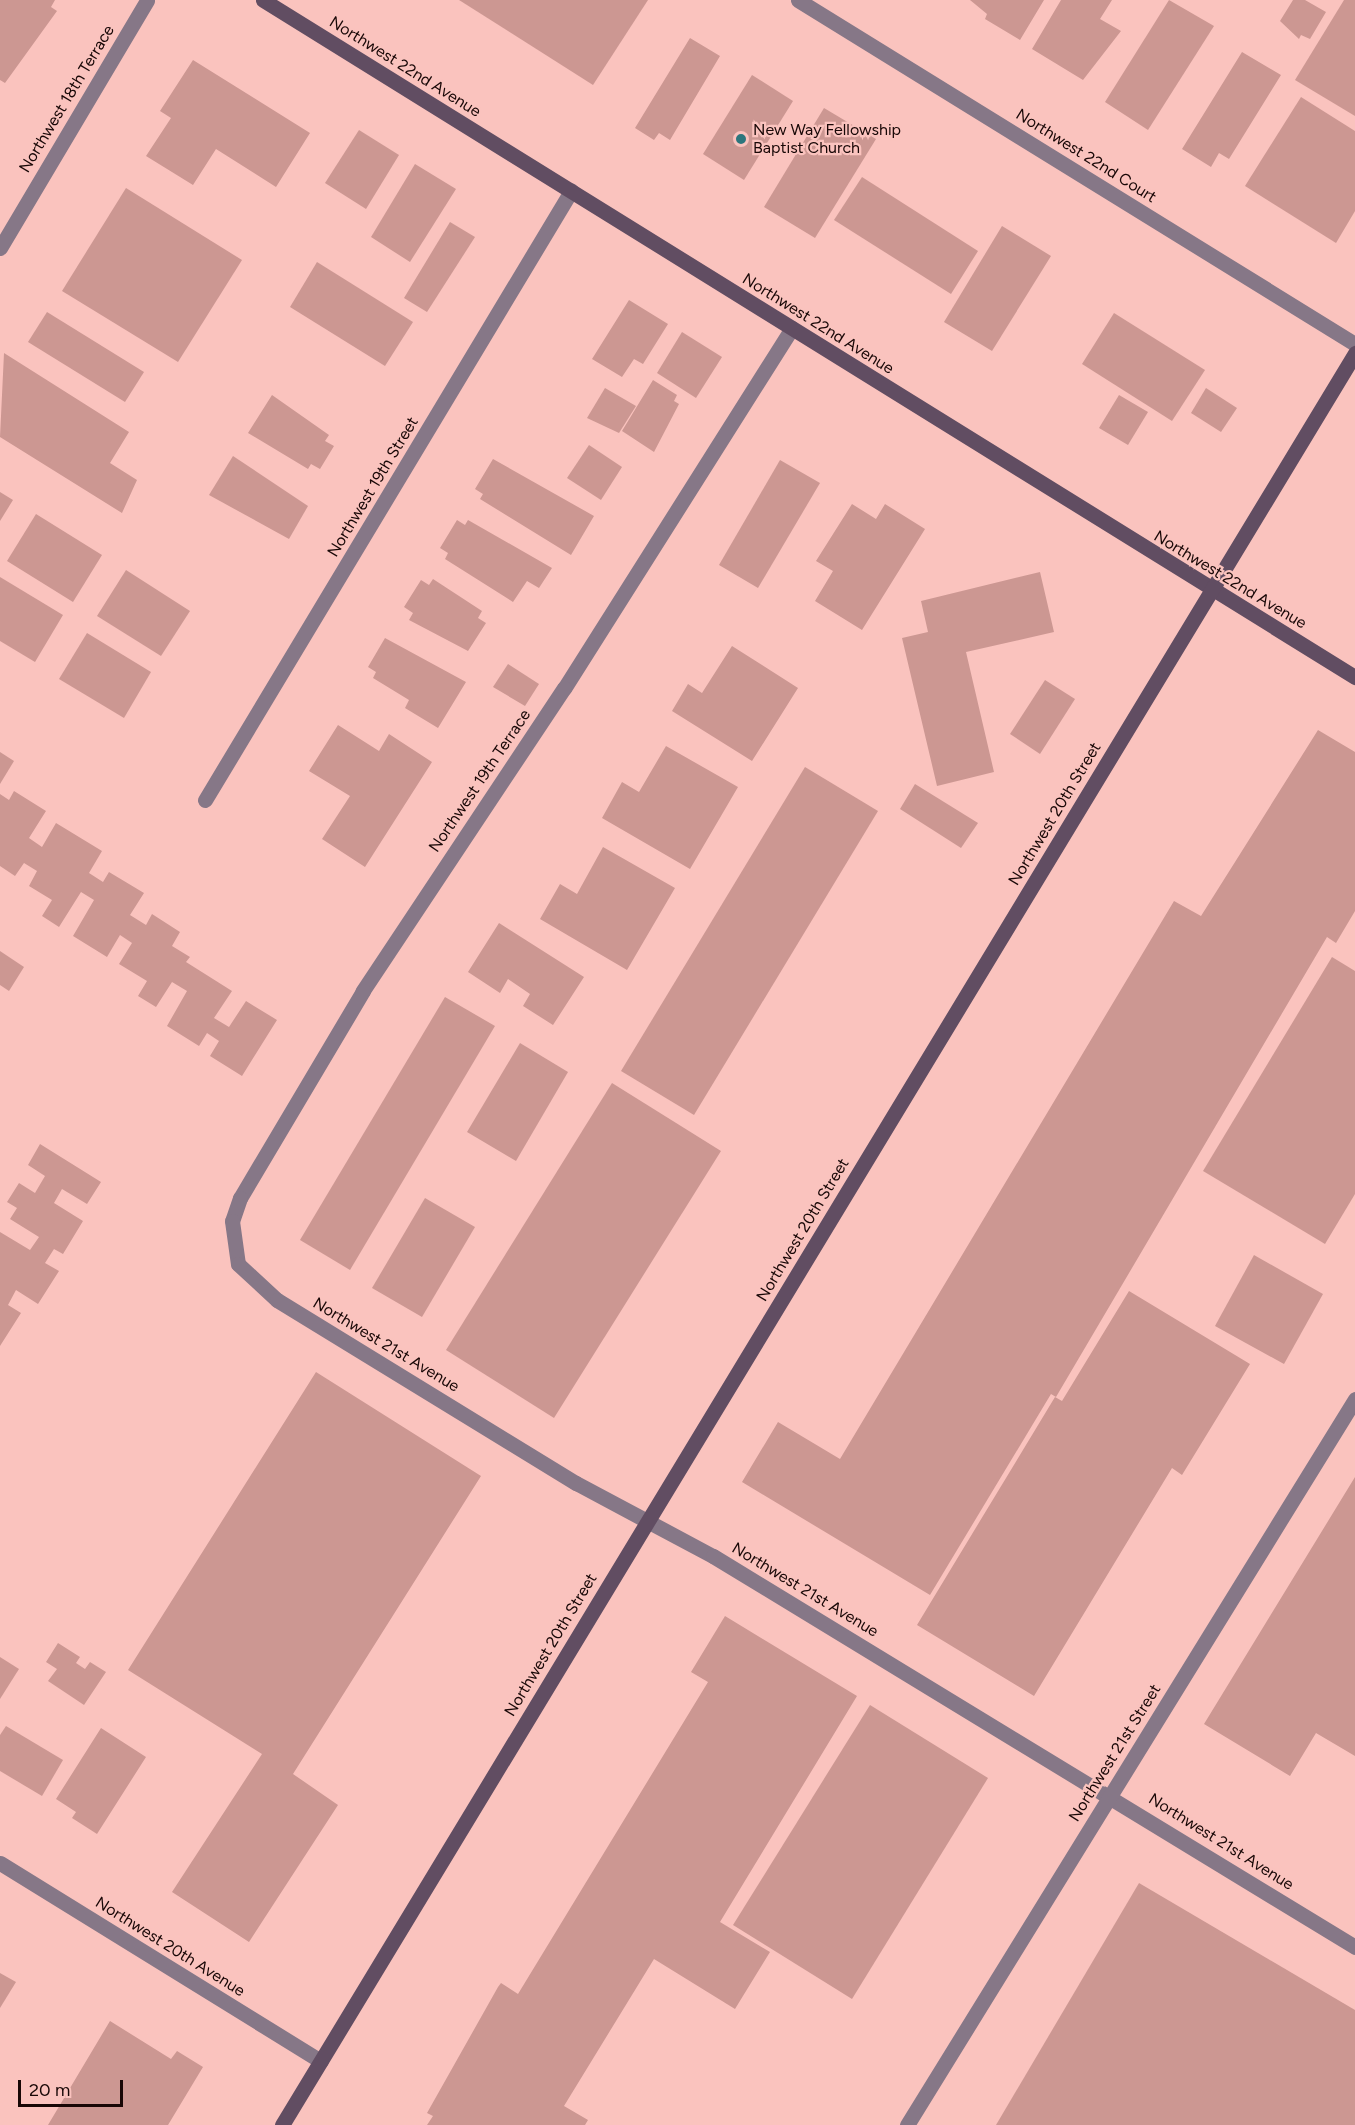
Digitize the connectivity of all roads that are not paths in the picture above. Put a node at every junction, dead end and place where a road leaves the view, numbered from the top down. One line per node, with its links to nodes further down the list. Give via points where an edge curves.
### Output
1 (147, 0): 5 (street, Northwest 18th Terrace)
2 (263, 0): 4 (main road, Northwest 22nd Avenue)
3 (798, 0): 7 (street, Northwest 22nd Court)
4 (571, 191): 6 (main road, Northwest 22nd Avenue); 11 (street, Northwest 19th Street)
5 (0, 248)
6 (792, 328): 9 (main road, Northwest 22nd Avenue); 12 (street, Northwest 19th Terrace, via 564,688 363,991 240,1198 232,1221)
7 (1355, 344)
8 (1355, 353): 9 (main road, Northwest 20th Street)
9 (1211, 590): 10 (main road, Northwest 22nd Avenue); 14 (main road, Northwest 20th Street)
10 (1355, 677)
11 (205, 800)
12 (238, 1264): 14 (street, Northwest 21st Avenue, via 277,1300)
13 (1355, 1399): 15 (street, Northwest 21st Street)
14 (647, 1521): 15 (street, Northwest 21st Avenue); 18 (main road, Northwest 20th Street)
15 (1111, 1794): 17 (street, Northwest 21st Avenue); 20 (street, Northwest 21st Street)
16 (0, 1863): 18 (street, Northwest 20th Avenue)
17 (1355, 1947)
18 (321, 2061): 19 (main road, Northwest 20th Street)
19 (282, 2125)
20 (907, 2125)

